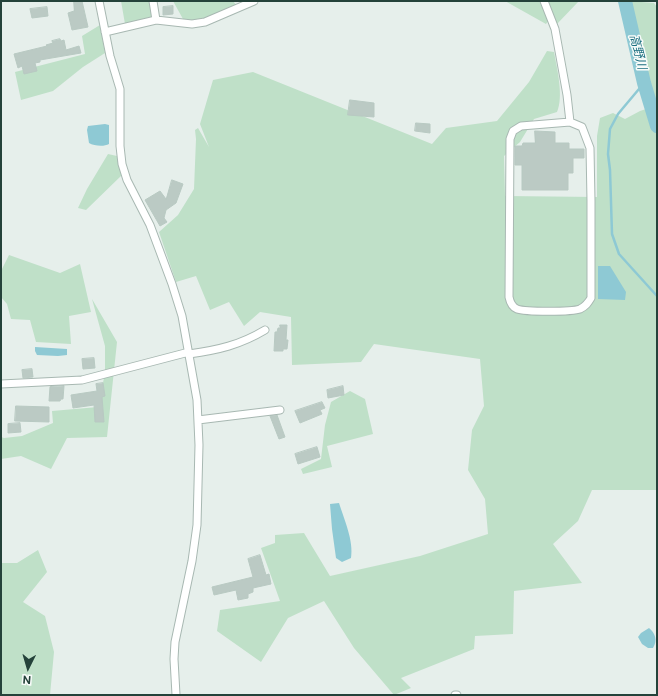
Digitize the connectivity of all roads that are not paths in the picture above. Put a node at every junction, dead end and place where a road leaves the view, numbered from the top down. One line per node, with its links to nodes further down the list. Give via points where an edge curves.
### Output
1 (99, 1): 6 (street)
2 (153, 1): 5 (street)
3 (254, 1): 5 (street, via 205,22 192,24)
4 (544, 1): 7 (street, via 555,29)
5 (156, 20): 6 (street)
6 (105, 32): 9 (street, via 120,89 122,164 127,180 150,225 172,284 182,316)
7 (570, 122): 7 (street, via 582,127 590,148 591,298 587,304 574,311 516,308 511,304 509,296 510,139 513,131 521,126)
8 (265, 330): 9 (street, via 249,340 224,348)
9 (189, 353): 10 (street, via 82,380); 12 (street)
10 (1, 384)
11 (280, 410): 12 (street)
12 (198, 420): 13 (street, via 197,525 175,642)
13 (176, 695)

